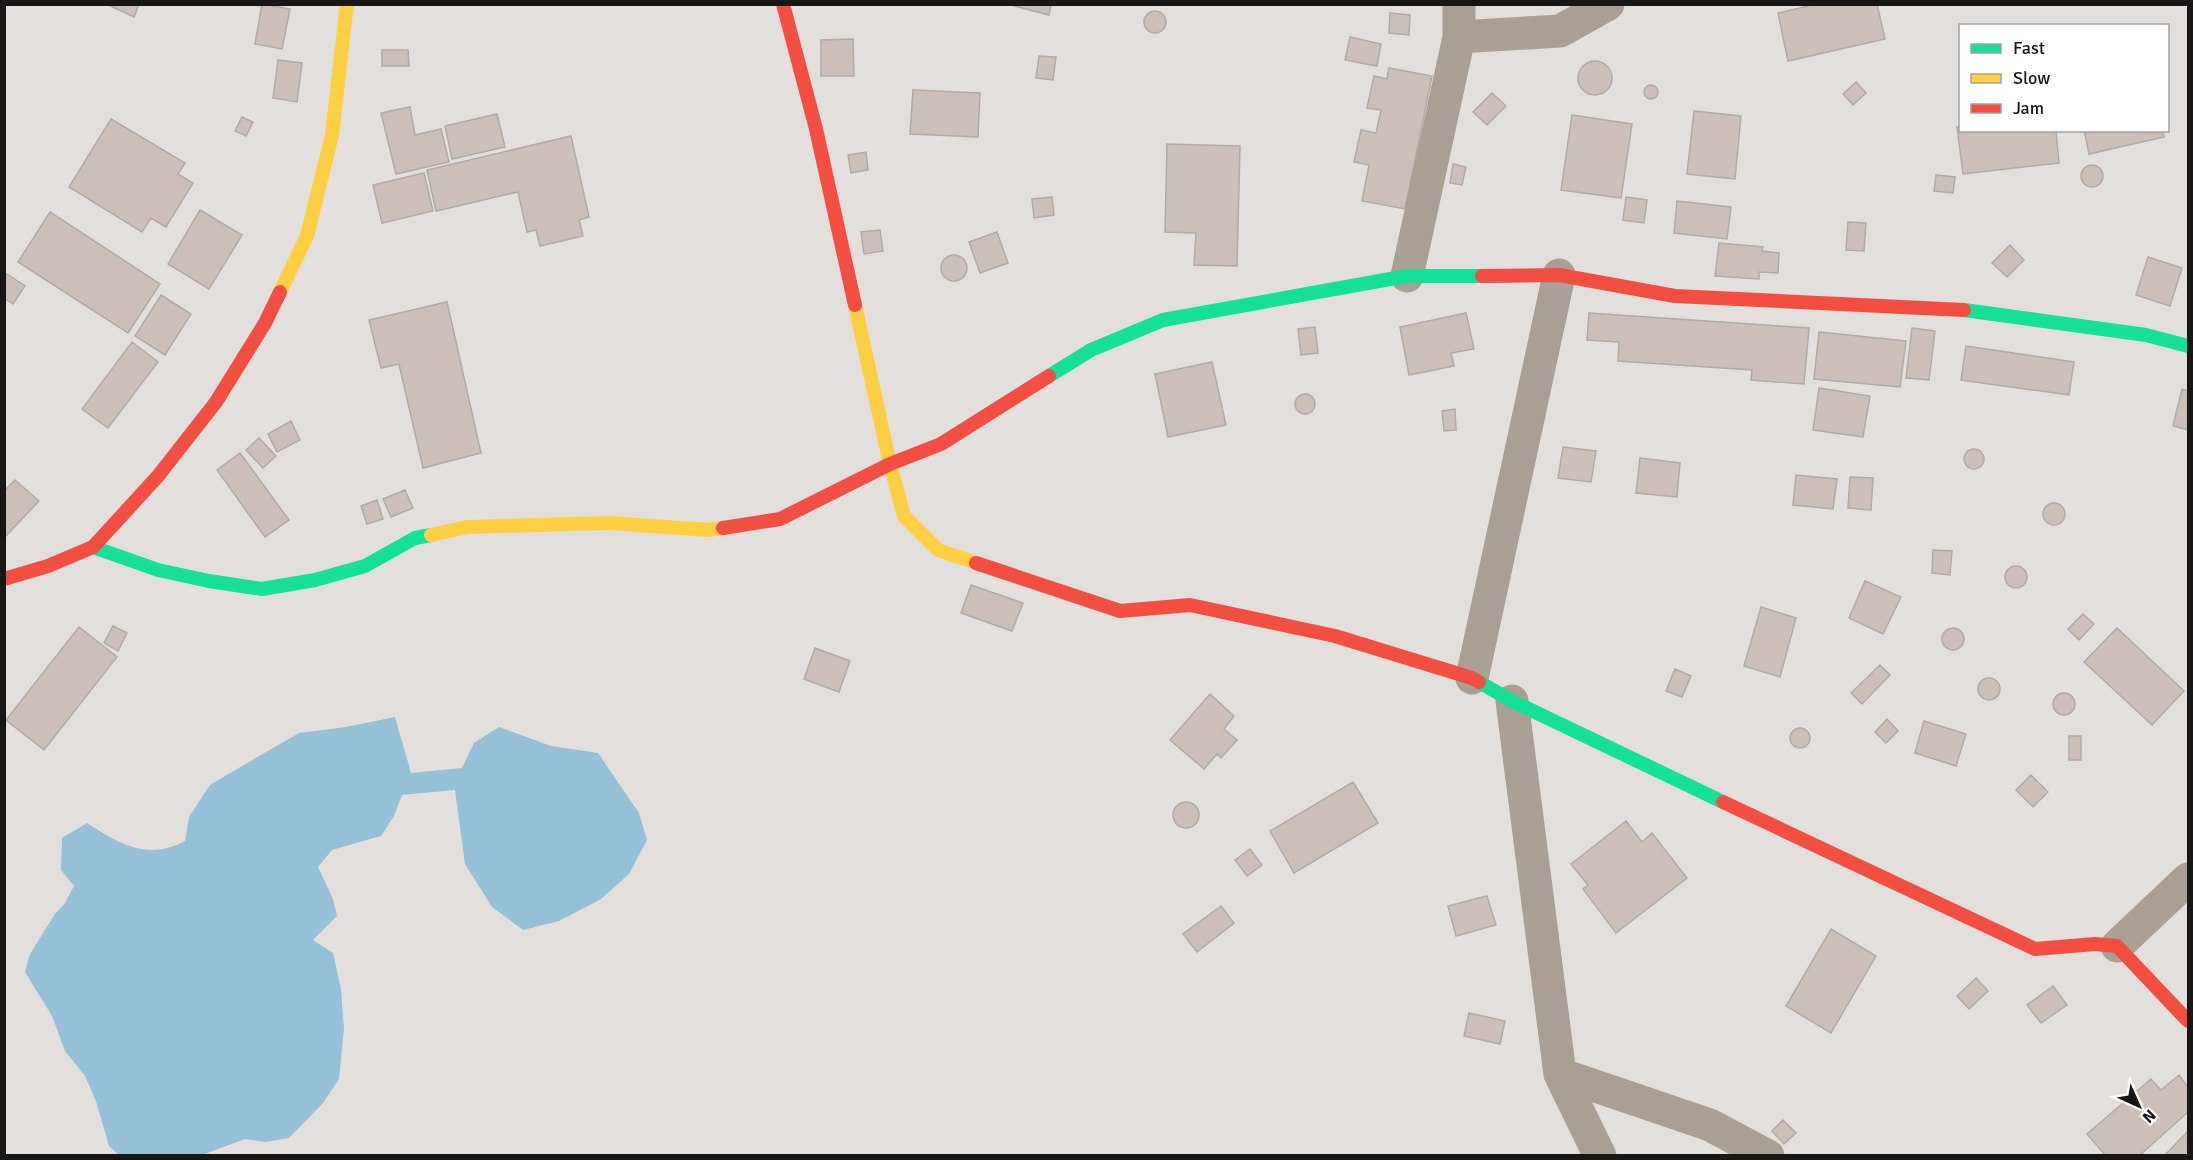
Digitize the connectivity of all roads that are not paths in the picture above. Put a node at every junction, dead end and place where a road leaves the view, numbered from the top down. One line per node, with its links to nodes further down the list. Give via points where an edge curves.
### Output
1 (346, 4): 10 (street, via 332,135 307,236 265,324 216,402 158,476)
2 (783, 4): 9 (street, via 816,129)
3 (1459, 4): 5 (street)
4 (1608, 4): 5 (street, via 1560,31)
5 (1459, 37): 7 (street)
6 (1559, 275): 7 (street); 8 (street, via 1675,296 1967,310 2146,335); 12 (street)
7 (1407, 276): 9 (street, via 1163,320 1091,350 941,444)
8 (2188, 346)
9 (890, 464): 10 (street, via 780,519 708,531 610,523 467,527 415,538 365,566 315,580 262,588 158,570); 12 (street, via 904,516 938,550 1120,611 1190,605 1335,636)
10 (93, 547): 11 (street)
11 (4, 579)
12 (1472, 678): 13 (street)
13 (1512, 701): 15 (street, via 2035,950 2095,944); 17 (street)
14 (2188, 879): 15 (street)
15 (2117, 946): 16 (street)
16 (2188, 1021)
17 (1560, 1074): 18 (street); 19 (street, via 1710,1125)
18 (1600, 1155)
19 (1768, 1155)

